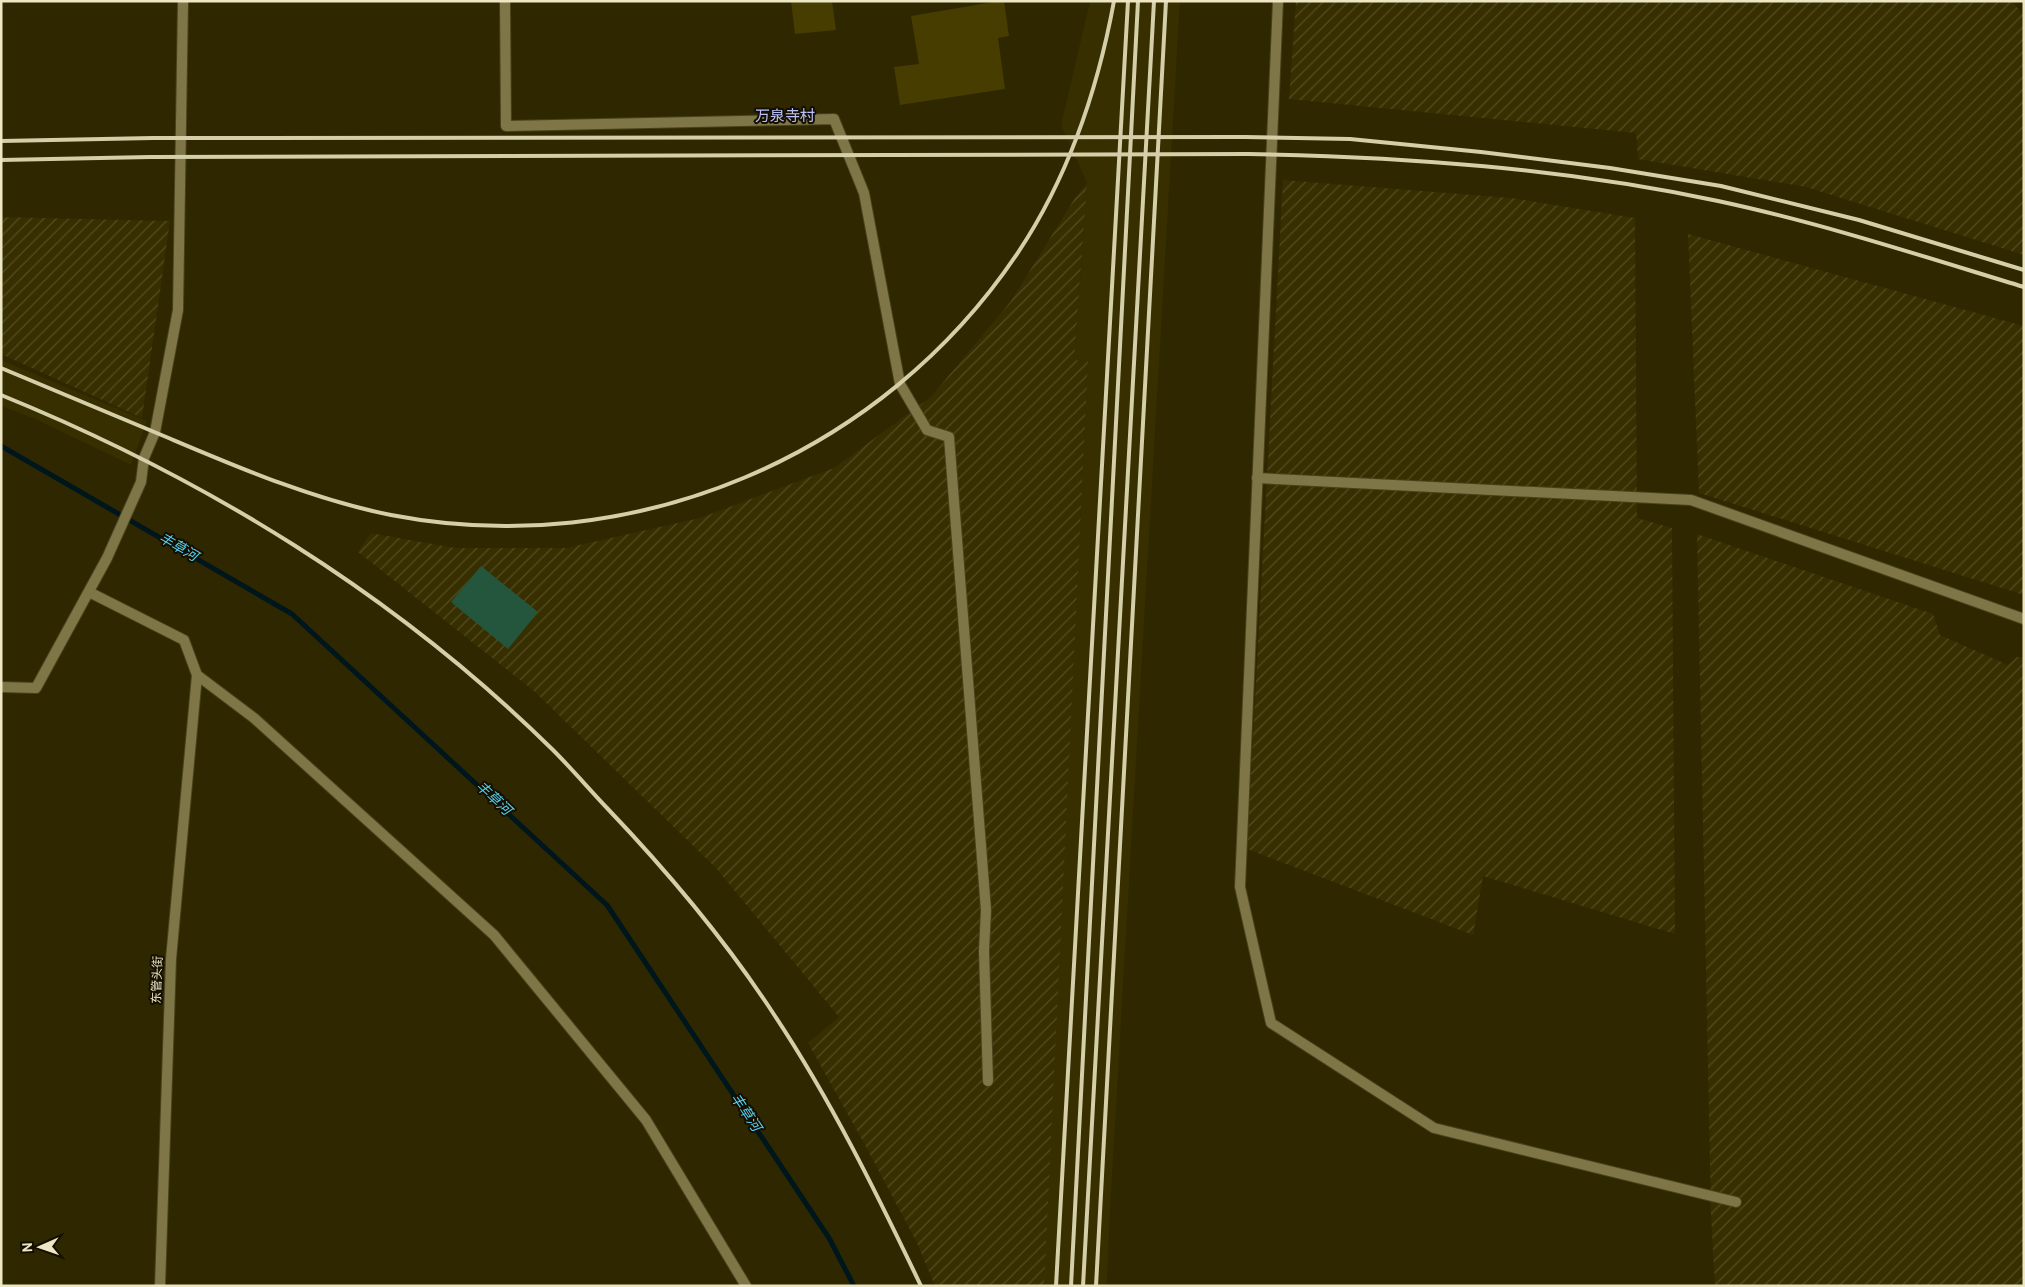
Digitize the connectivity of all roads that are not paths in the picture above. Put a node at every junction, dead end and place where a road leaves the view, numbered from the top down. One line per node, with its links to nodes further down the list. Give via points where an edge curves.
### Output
1 (183, 1): 5 (street, via 178,310 155,432 144,458 141,482)
2 (504, 1): 9 (street, via 506,126 834,119 864,193 900,384 927,430 949,437 986,910)
3 (1278, 1): 4 (street)
4 (1257, 478): 6 (street, via 1691,500); 10 (street, via 1240,887 1271,1023 1434,1128)
5 (89, 592): 7 (street, via 184,640); 8 (street, via 36,688)
6 (2024, 619)
7 (197, 676): 11 (street, 东管头街, via 171,958); 12 (street, via 254,718 494,935 646,1120)
8 (1, 687)
9 (988, 1081)
10 (1736, 1202)
11 (160, 1286)
12 (746, 1286)

